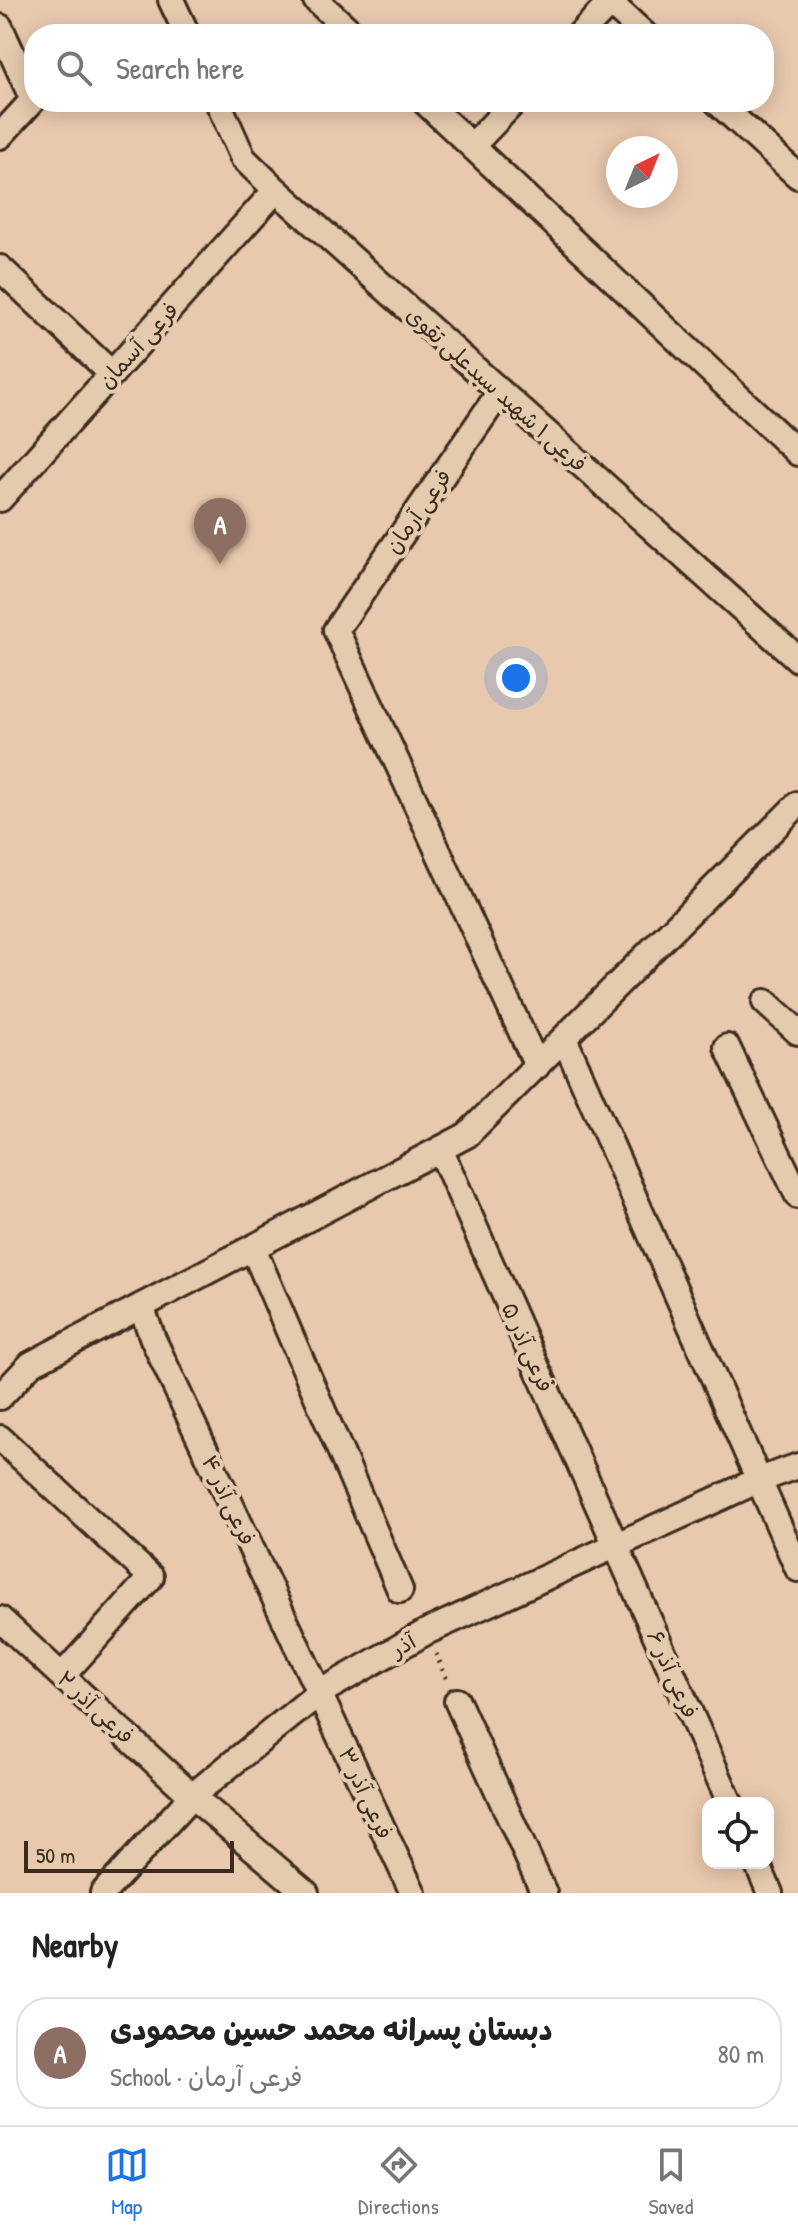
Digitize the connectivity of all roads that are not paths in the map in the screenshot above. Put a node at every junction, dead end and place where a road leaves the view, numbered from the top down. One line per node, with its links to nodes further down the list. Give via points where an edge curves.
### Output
1 (171, 0): 4 (street)
2 (316, 0): 5 (street)
3 (608, 1): 6 (street); 7 (street)
4 (182, 24)
5 (342, 24)
6 (588, 24)
7 (633, 24)
8 (0, 27): 9 (street)
9 (24, 80)
10 (24, 110): 15 (street)
11 (222, 112): 18 (street, فرعی ۱ شهید سیدعلی تقوی, via 243,158)
12 (436, 112): 16 (street)
13 (504, 112): 16 (street)
14 (728, 112): 17 (street)
15 (0, 136)
16 (472, 146): 22 (street)
17 (798, 176)
18 (276, 190): 20 (street, فرعی آسمان); 21 (street, فرعی ۱ شهید سیدعلی تقوی)
19 (0, 268): 20 (street)
20 (112, 374): 23 (street, فرعی آسمان)
21 (500, 392): 24 (street, فرعی ۱ شهید سیدعلی تقوی); 30 (street, فرعی آرمان, via 336,630)
22 (798, 453)
23 (0, 499)
24 (798, 659)
25 (798, 804): 28 (street)
26 (765, 1002): 27 (street)
27 (798, 1032)
28 (564, 1038): 30 (street); 38 (street)
29 (727, 1047): 32 (street)
30 (537, 1066): 31 (street, via 467,1135)
31 (440, 1149): 33 (street); 39 (street, فرعی آذر ۵)
32 (798, 1196)
33 (253, 1248): 34 (street); 41 (street)
34 (141, 1306): 35 (street, via 31,1364); 44 (street, فرعی آذر ۴)
35 (0, 1397)
36 (0, 1438): 43 (street, via 151,1577)
37 (798, 1466): 38 (street, آذر)
38 (759, 1480): 39 (street, آذر); 40 (street)
39 (616, 1545): 44 (street, آذر, via 426,1632); 47 (street, فرعی آذر ۶)
40 (798, 1569)
41 (400, 1590)
42 (0, 1619): 43 (street, فرعی آذر ۲)
43 (62, 1676): 46 (street, فرعی آذر ۲)
44 (319, 1693): 46 (street, آذر); 51 (street, فرعی آذر ۳)
45 (457, 1701): 52 (street)
46 (192, 1796): 49 (street, آذر); 50 (street, فرعی آذر ۲)
47 (727, 1797)
48 (760, 1869): 53 (street)
49 (103, 1893)
50 (306, 1893)
51 (413, 1893)
52 (544, 1893)
53 (770, 1893)

